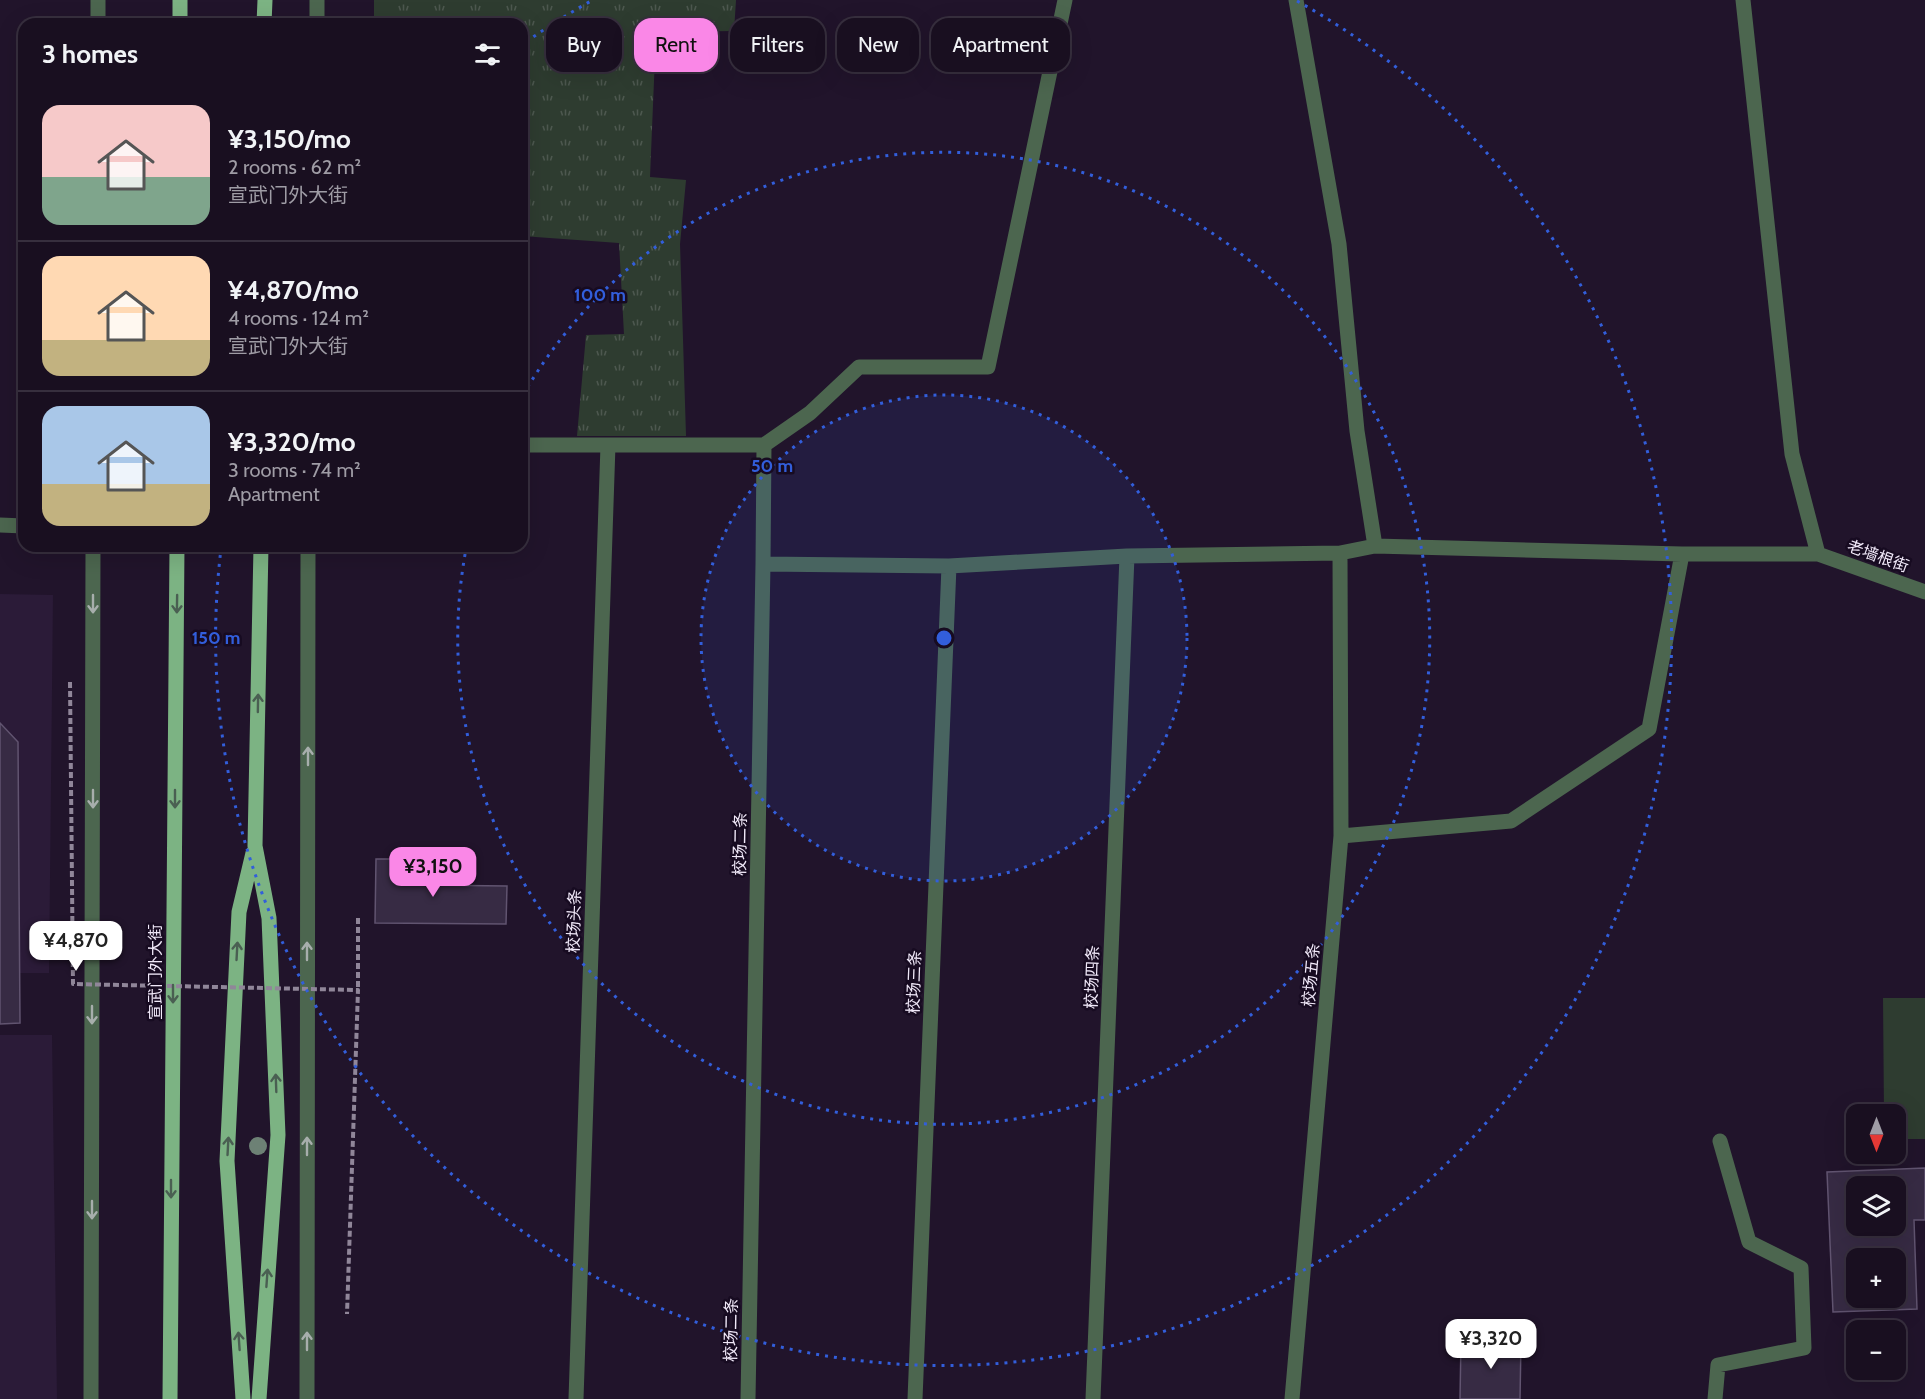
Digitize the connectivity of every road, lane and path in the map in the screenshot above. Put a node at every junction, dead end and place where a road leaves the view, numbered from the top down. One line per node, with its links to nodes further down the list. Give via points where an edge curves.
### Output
1 (98, 0): 8 (street)
2 (180, 0): 9 (main road)
3 (265, 0): 10 (main road)
4 (317, 0): 11 (street)
5 (1065, 0): 14 (street, via 988,367 859,367 810,413)
6 (1296, 0): 17 (street, via 1339,244 1357,431)
7 (1743, 0): 24 (street, via 1792,454)
8 (98, 18)
9 (180, 18)
10 (264, 18)
11 (317, 18)
12 (528, 445): 13 (street)
13 (608, 445): 14 (street); 41 (street, 校场头条)
14 (764, 445): 26 (street, 校场二条)
15 (0, 525): 16 (street)
16 (18, 526)
17 (1375, 546): 22 (street, 老墙根街); 23 (street, 老墙根街)
18 (93, 552): 36 (street, one-way to 36)
19 (177, 552): 37 (main road, 宣武门外大街, one-way to 37)
20 (261, 552): 31 (main road, one-way to 20)
21 (308, 552): 40 (street, one-way to 21)
22 (1340, 553): 25 (street, 老墙根街); 30 (street, 校场五条)
23 (1682, 554): 24 (street, 老墙根街); 30 (street, via 1648,729 1511,820)
24 (1818, 554): 28 (street, 老墙根街)
25 (1127, 556): 27 (street, 老墙根街); 44 (street, 校场四条)
26 (763, 564): 27 (street, 老墙根街); 42 (street, 校场二条)
27 (949, 566): 43 (street, 校场三条)
28 (1925, 592)
29 (70, 682): 33 (path, bridge, via 74,984)
30 (1341, 836): 45 (street, 校场五条)
31 (255, 846): 38 (main road, one-way to 31, via 227,1161 239,912); 39 (main road, one-way to 31, via 278,1135 269,918)
32 (358, 918): 33 (path)
33 (358, 990): 35 (path, bridge)
34 (1720, 1141): 46 (street, via 1749,1242 1801,1268 1804,1348 1718,1365)
35 (347, 1314)
36 (92, 1399)
37 (170, 1399)
38 (243, 1399)
39 (259, 1399)
40 (307, 1399)
41 (576, 1399)
42 (748, 1399)
43 (915, 1399)
44 (1093, 1399)
45 (1292, 1399)
46 (1715, 1399)

